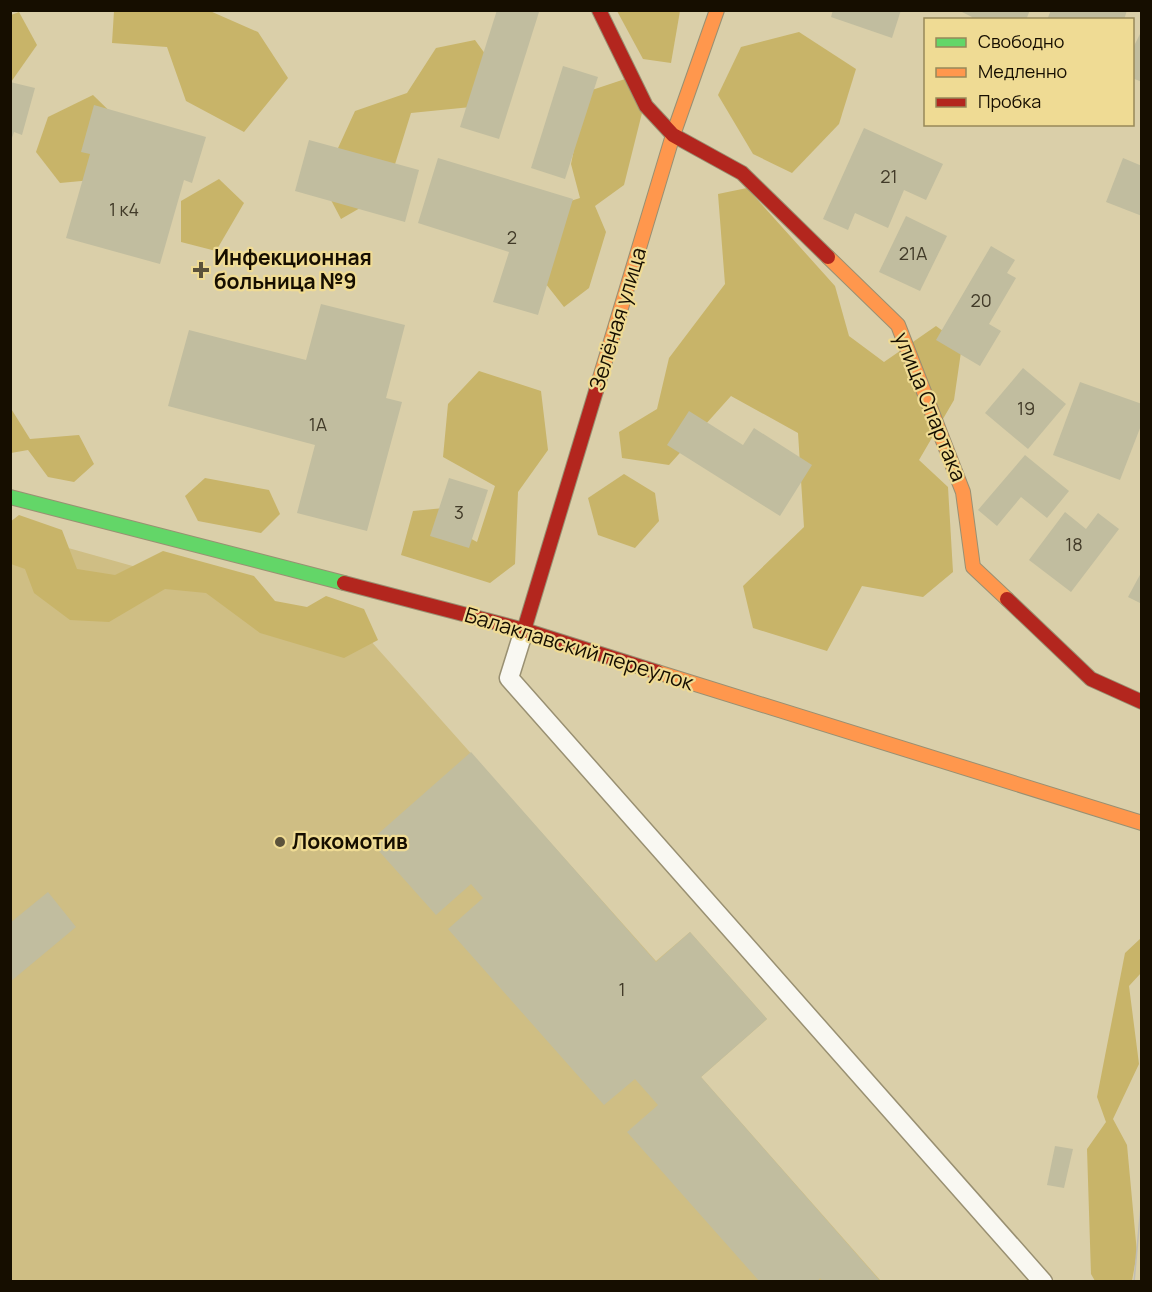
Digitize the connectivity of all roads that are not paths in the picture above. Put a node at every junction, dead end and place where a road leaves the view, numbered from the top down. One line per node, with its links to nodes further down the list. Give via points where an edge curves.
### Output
1 (599, 10): 3 (street, улица Спартака, via 646,106)
2 (717, 10): 3 (street, Зелёная улица)
3 (674, 135): 5 (street, Зелёная улица); 6 (street, улица Спартака, via 742,173 898,325 963,492 973,567 1090,679)
4 (10, 497): 5 (street, Балаклавский переулок)
5 (524, 630): 7 (street, Балаклавский переулок); 8 (lane, via 509,678)
6 (1142, 702)
7 (1142, 822)
8 (1043, 1281)

